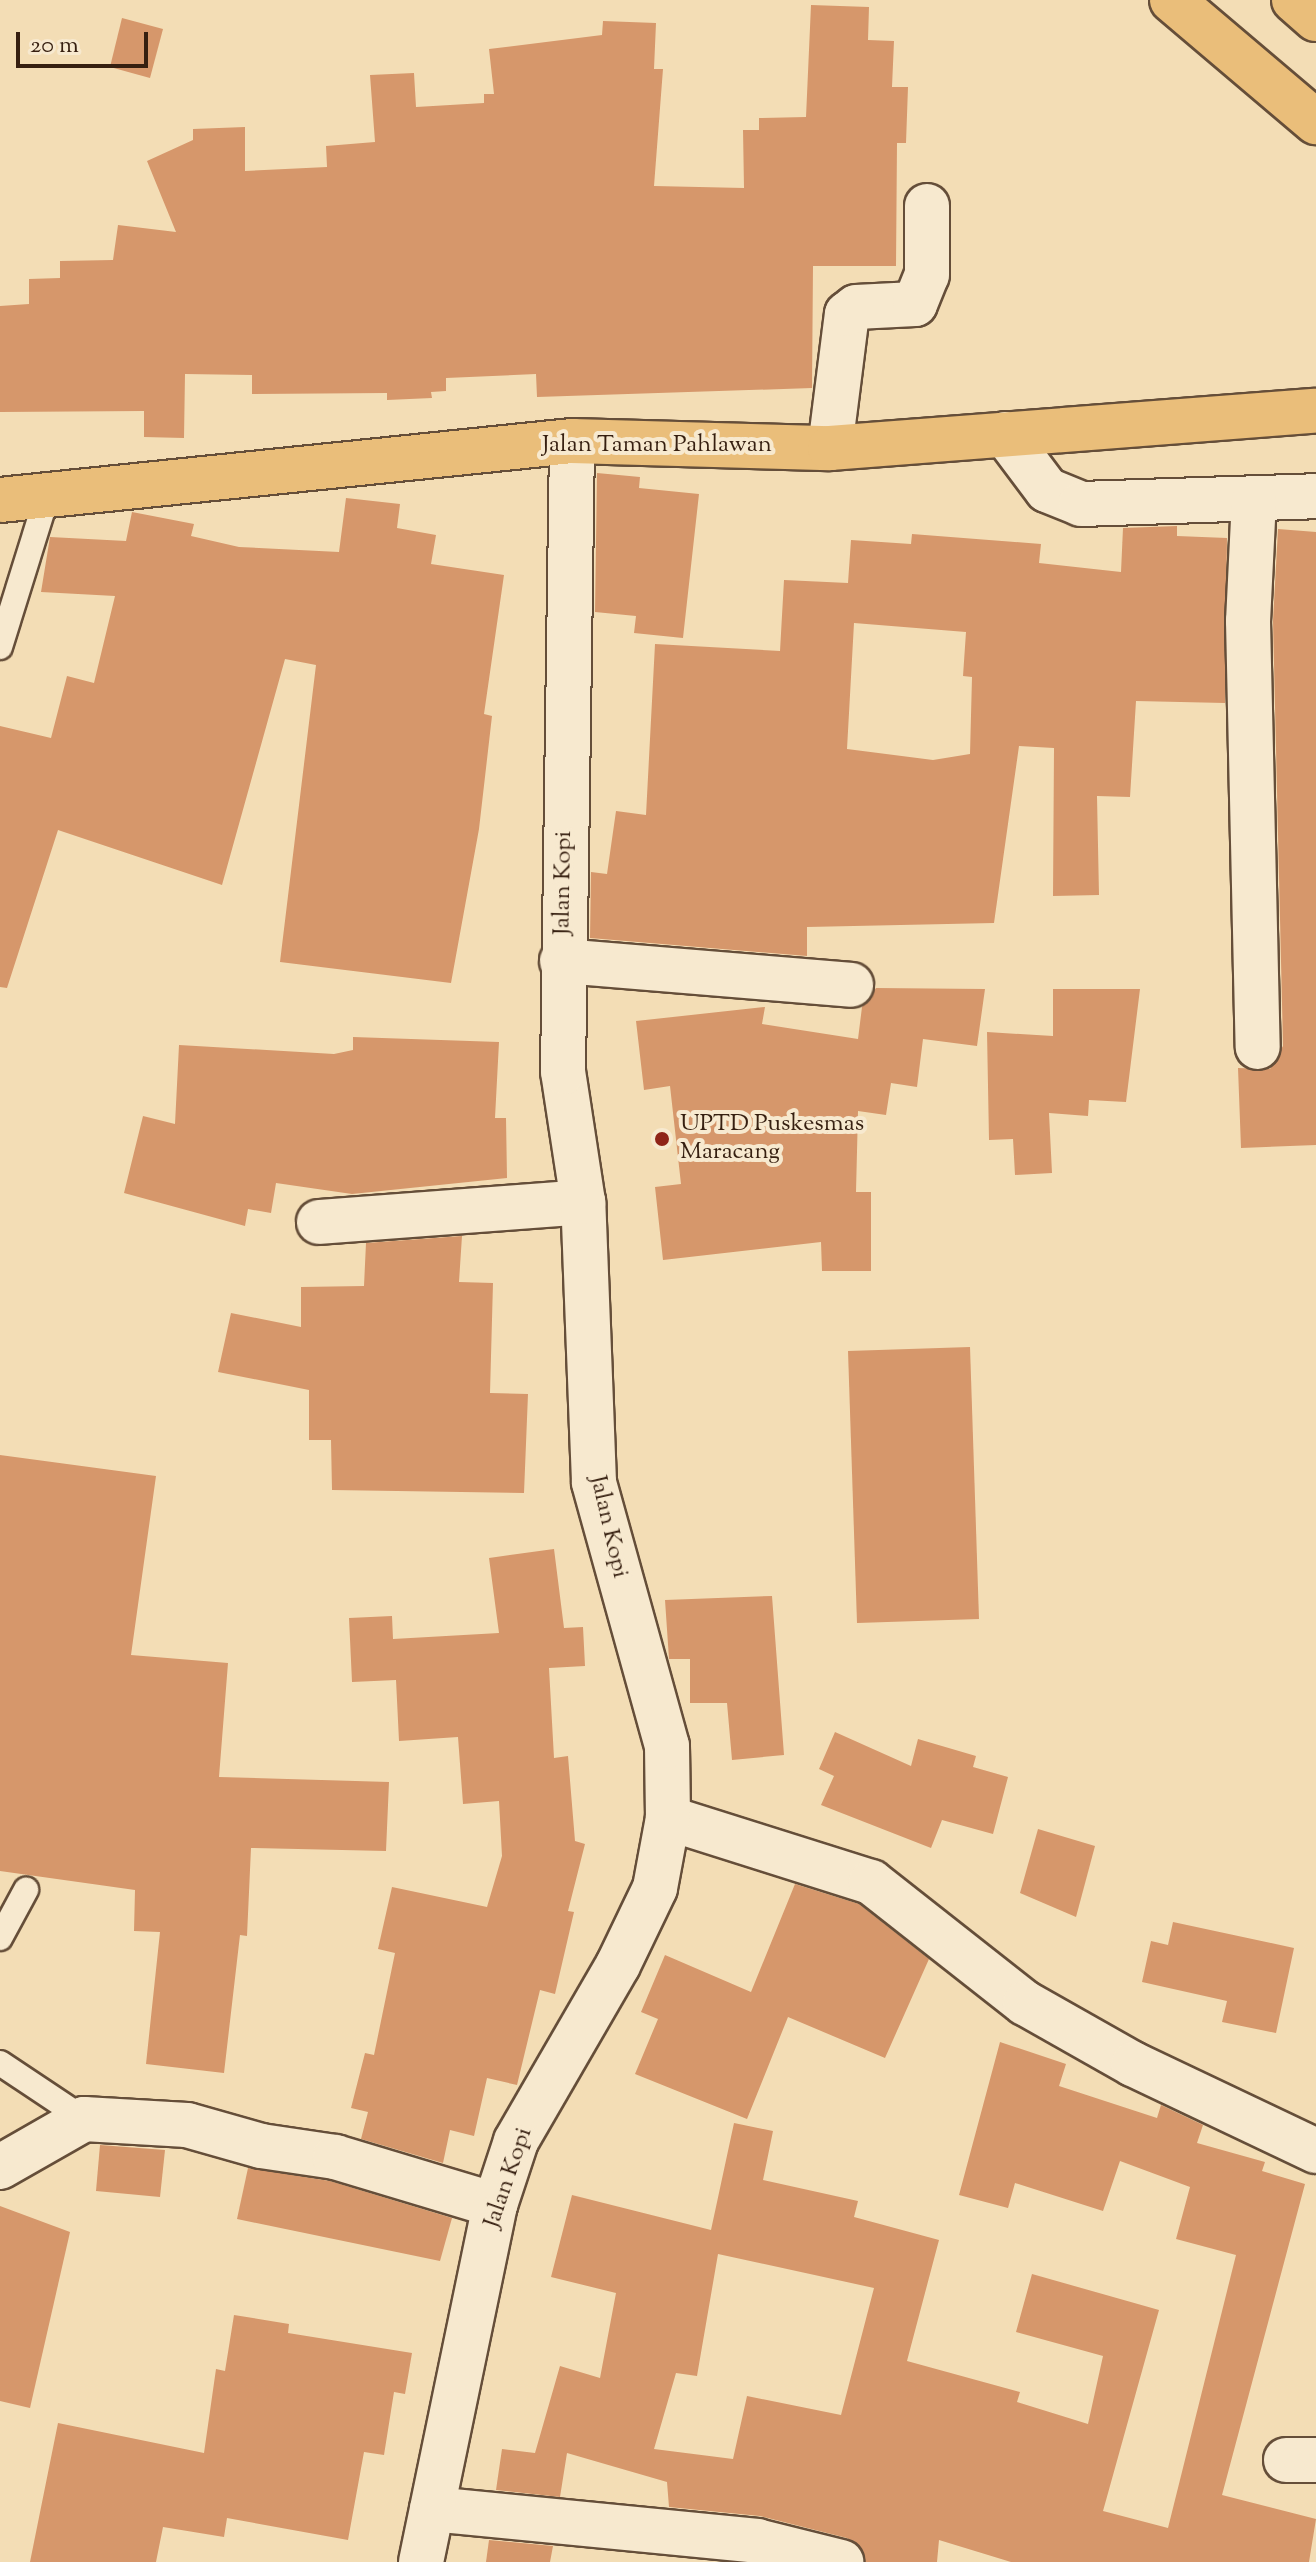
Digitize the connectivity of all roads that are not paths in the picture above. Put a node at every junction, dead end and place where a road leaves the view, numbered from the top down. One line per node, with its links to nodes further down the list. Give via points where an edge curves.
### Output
1 (1172, 0): 4 (main road)
2 (1294, 0): 3 (main road)
3 (1316, 19)
4 (1316, 122)
5 (927, 206): 9 (street, via 927,275 915,304 856,307 847,314)
6 (1316, 411): 7 (main road, Jalan Taman Pahlawan)
7 (1005, 434): 9 (main road, Jalan Taman Pahlawan); 12 (street, via 1047,490 1067,501)
8 (572, 441): 9 (main road, Jalan Taman Pahlawan); 10 (main road, Jalan Taman Pahlawan); 15 (street, Jalan Kopi)
9 (830, 448)
10 (47, 496): 13 (main road, Jalan Taman Pahlawan); 14 (lane)
11 (1316, 496): 12 (street)
12 (1254, 499): 17 (street, via 1248,621)
13 (0, 500)
14 (0, 647)
15 (562, 961): 16 (street); 18 (street, Jalan Kopi, via 563,1072)
16 (851, 985)
17 (1258, 1047)
18 (583, 1202): 19 (street); 20 (street, Jalan Kopi, via 594,1482 667,1746)
19 (319, 1222)
20 (668, 1818): 25 (street, via 871,1882 1025,2003 1133,2064); 27 (street, Jalan Kopi, via 655,1888 618,1965 516,2141)
21 (26, 1890): 22 (lane)
22 (0, 1938)
23 (0, 2063): 24 (lane)
24 (84, 2119): 26 (street); 27 (street, via 187,2125 261,2146 335,2157)
25 (1316, 2151)
26 (0, 2167)
27 (495, 2205): 28 (street, Jalan Kopi)
28 (432, 2509): 29 (street, Jalan Kopi); 30 (street, via 681,2531)
29 (421, 2562)
30 (841, 2562)

